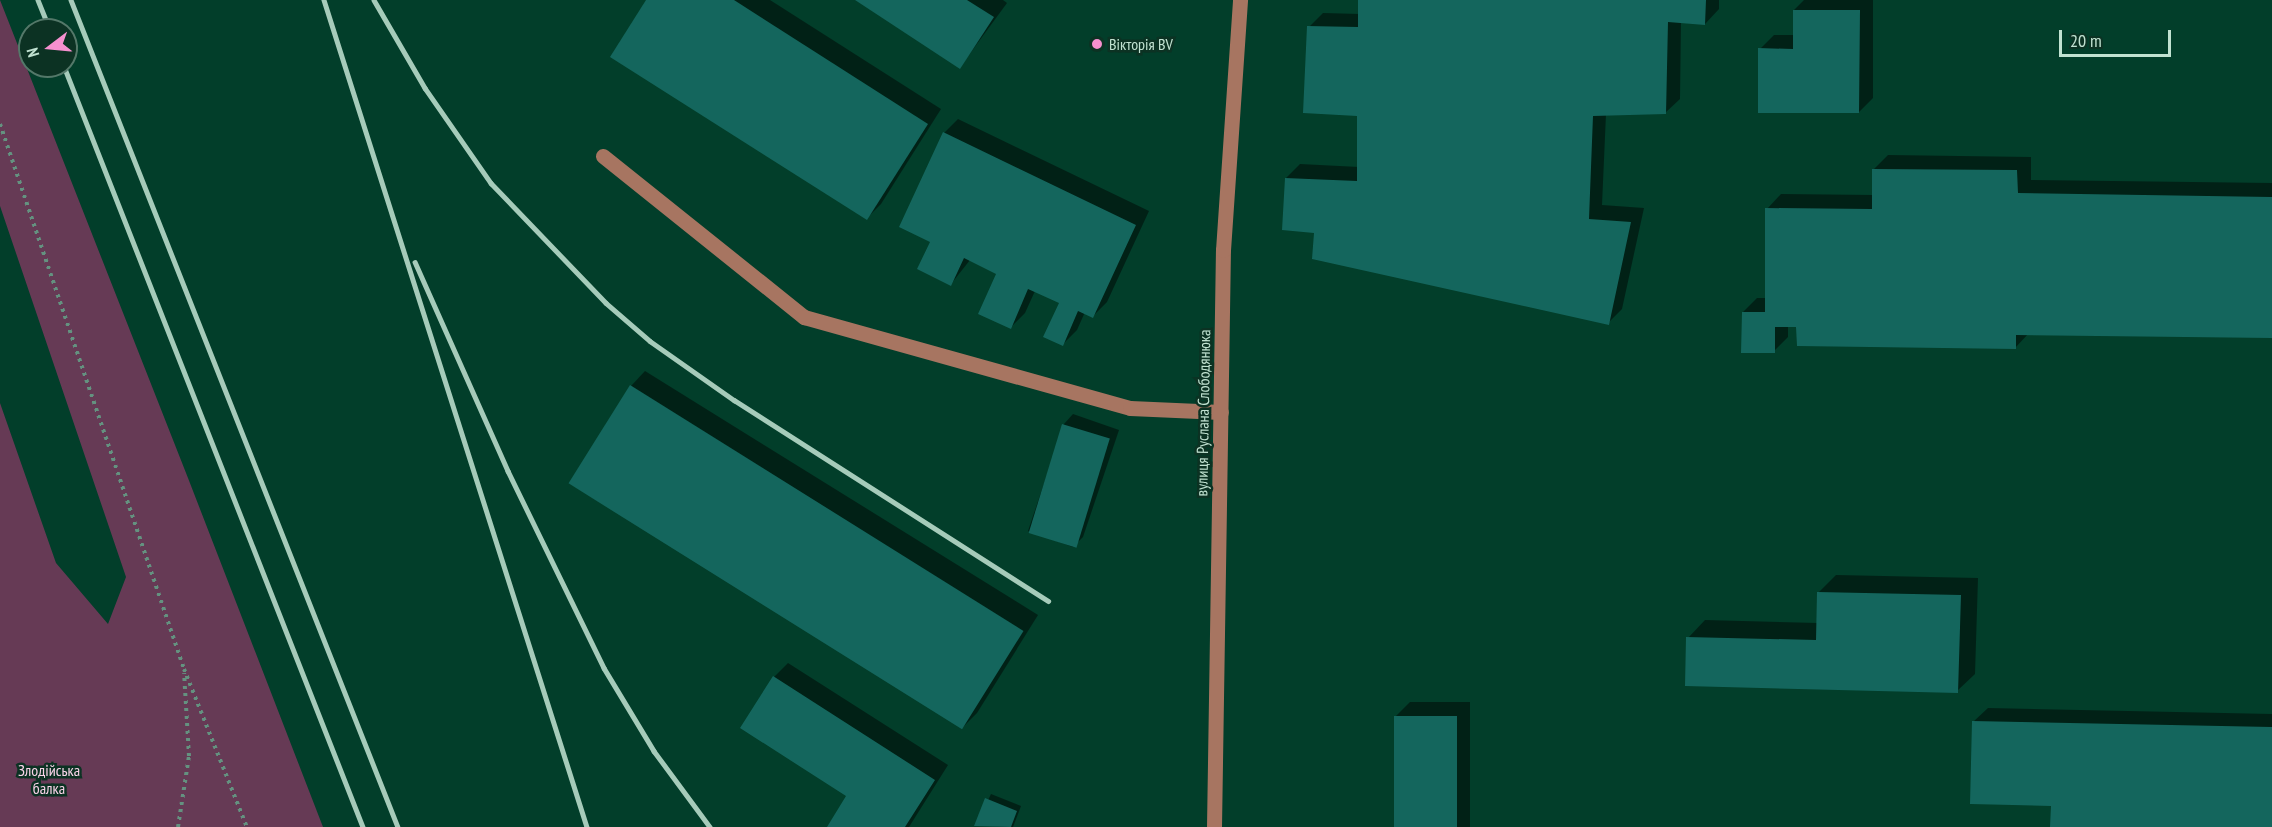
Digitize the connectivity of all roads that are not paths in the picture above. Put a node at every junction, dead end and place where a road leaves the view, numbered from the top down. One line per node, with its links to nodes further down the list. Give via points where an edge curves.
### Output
1 (1240, 0): 3 (street, вулиця Руслана Слободянюка, via 1223,250)
2 (603, 156): 3 (street, via 804,317 1130,408)
3 (1221, 412): 4 (street, вулиця Руслана Слободянюка)
4 (1214, 827)

